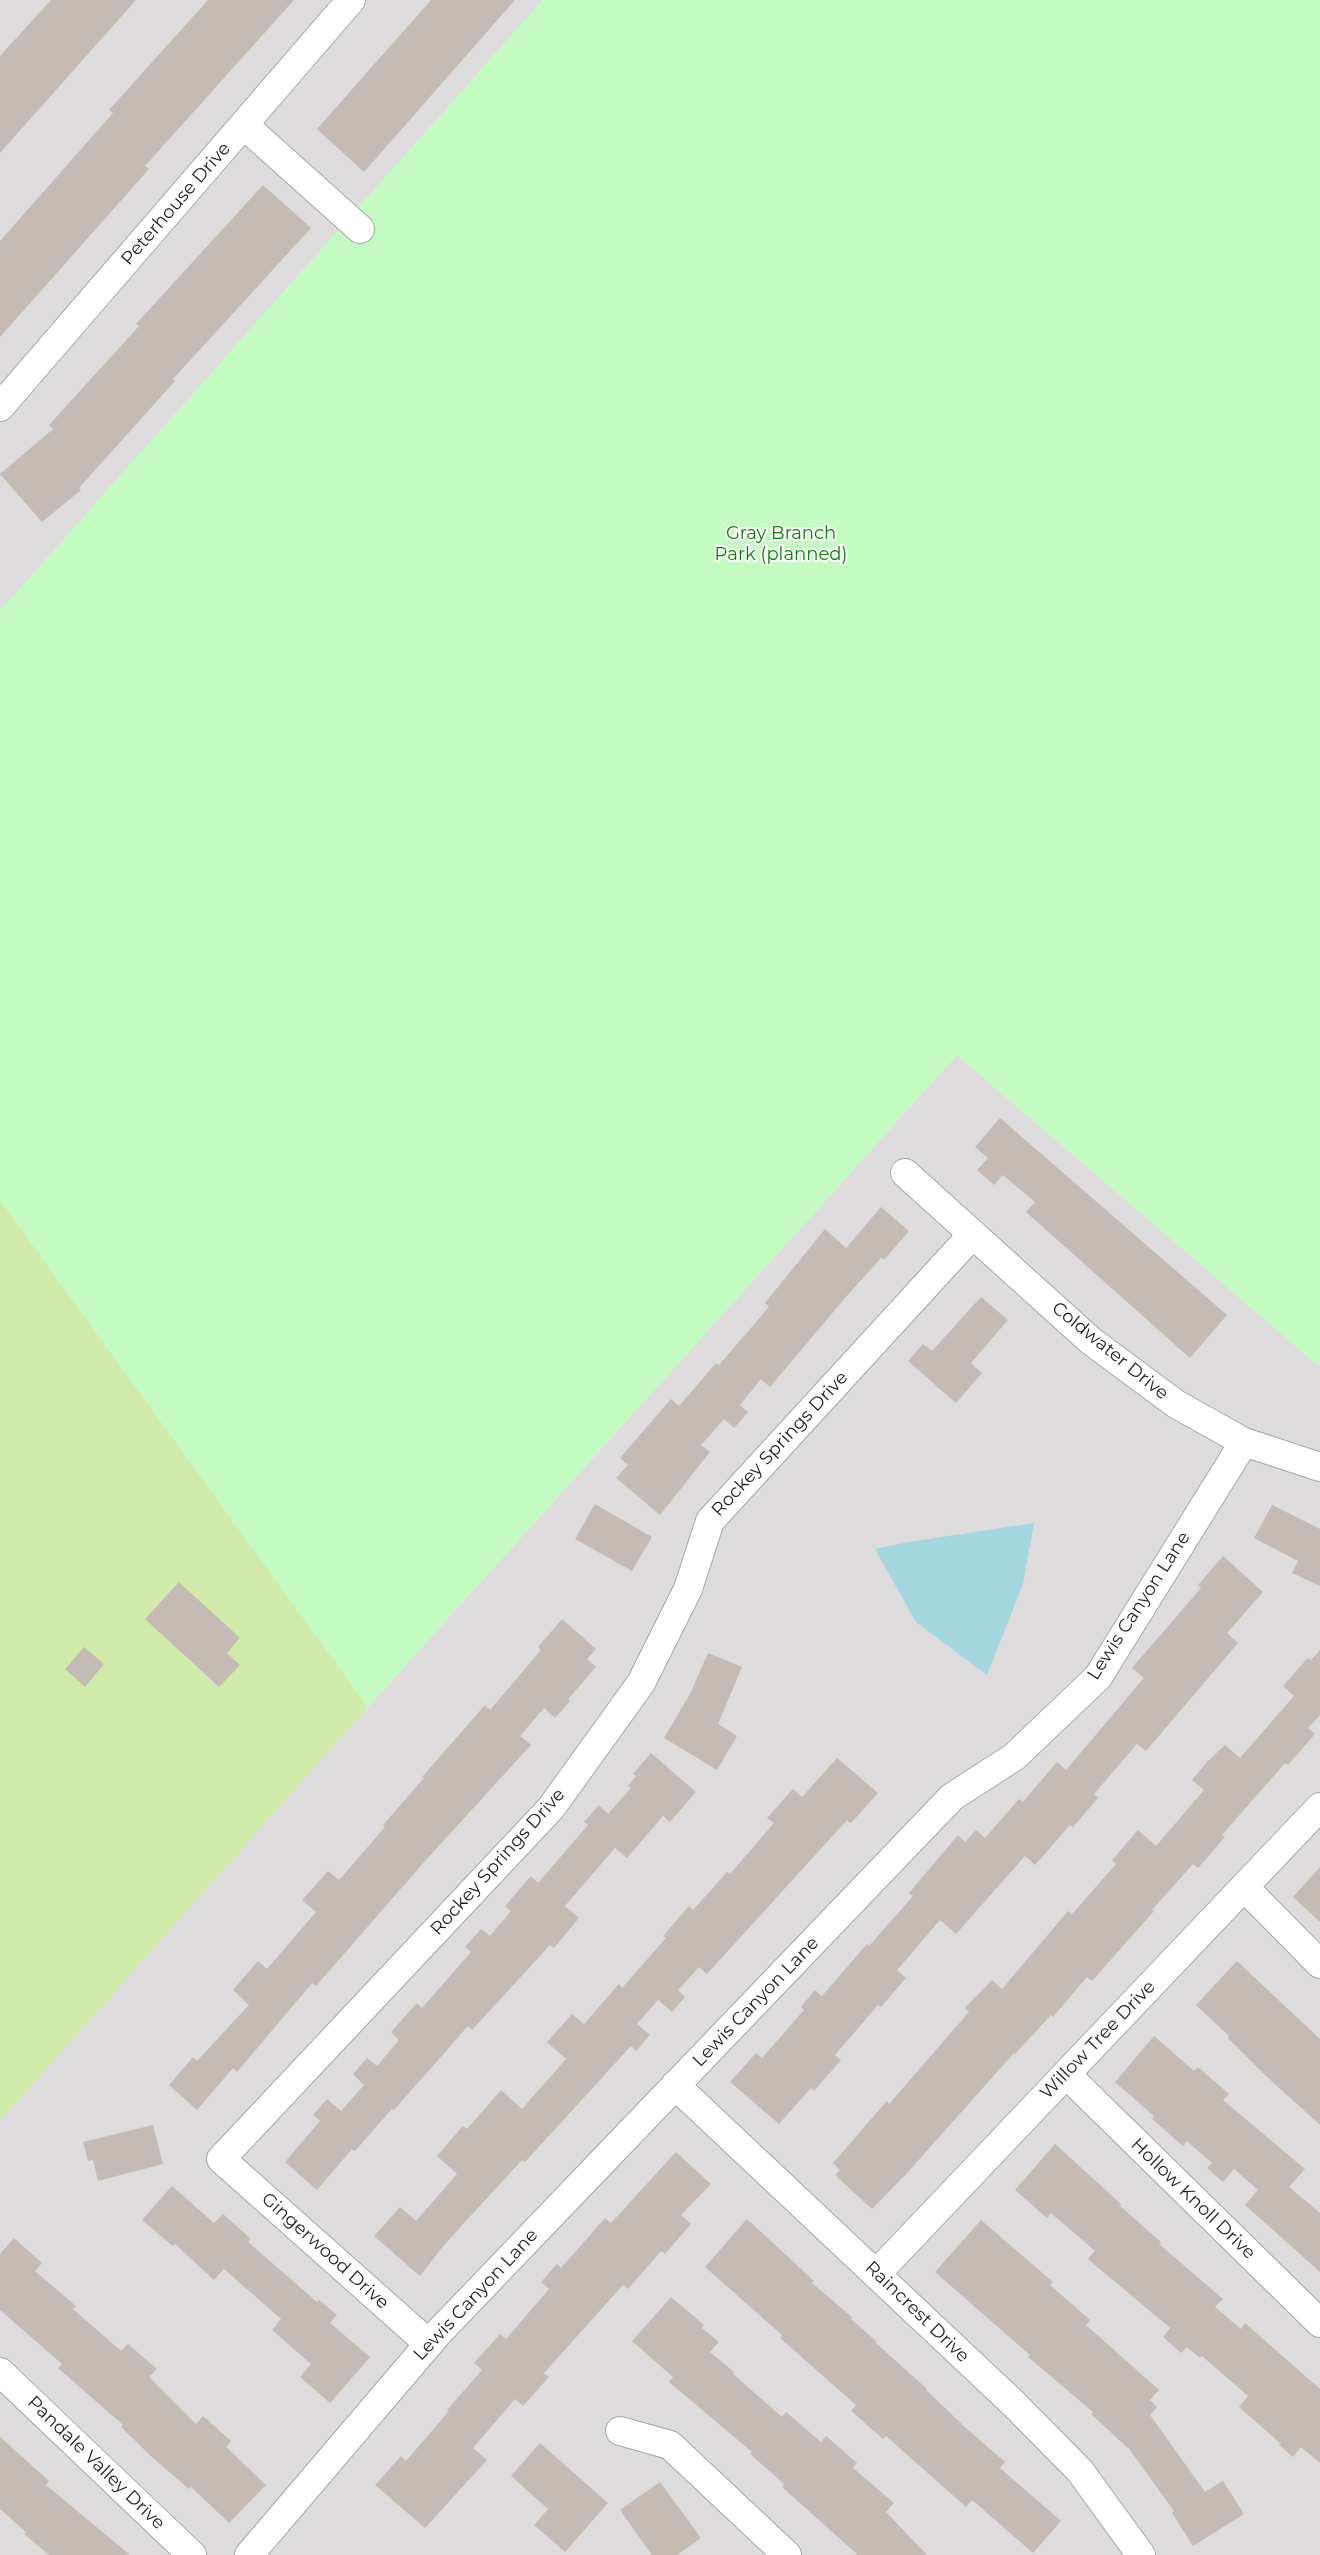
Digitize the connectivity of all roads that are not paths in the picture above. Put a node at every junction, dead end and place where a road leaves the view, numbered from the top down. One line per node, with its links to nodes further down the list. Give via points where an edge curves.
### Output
1 (351, 0): 2 (street, Peterhouse Drive)
2 (244, 125): 3 (street); 4 (street, Peterhouse Drive)
3 (360, 229)
4 (0, 407)
5 (905, 1173): 6 (street, Coldwater Drive)
6 (973, 1234): 7 (street, Coldwater Drive, via 1091,1341 1176,1404); 14 (street, Rockey Springs Drive, via 710,1521 688,1589 641,1683 552,1808)
7 (1244, 1442): 8 (street, Coldwater Drive); 13 (street, Lewis Canyon Lane, via 1098,1677 1014,1756 952,1797)
8 (1320, 1467)
9 (1320, 1807): 10 (street, Willow Tree Drive)
10 (1244, 1887): 11 (street); 12 (street, Willow Tree Drive)
11 (1320, 1964)
12 (1066, 2074): 15 (street, Willow Tree Drive); 16 (street, Hollow Knoll Drive)
13 (675, 2085): 15 (street, Raincrest Drive); 17 (street, Lewis Canyon Lane)
14 (221, 2159): 17 (street, Gingerwood Drive)
15 (877, 2273): 20 (street, Raincrest Drive, via 1080,2471)
16 (1320, 2323)
17 (429, 2344): 22 (street, Lewis Canyon Lane)
18 (0, 2372): 21 (street, Pandale Valley Drive)
19 (620, 2431): 23 (street, via 670,2445)
20 (1131, 2552)
21 (192, 2555)
22 (249, 2555)
23 (786, 2555)

